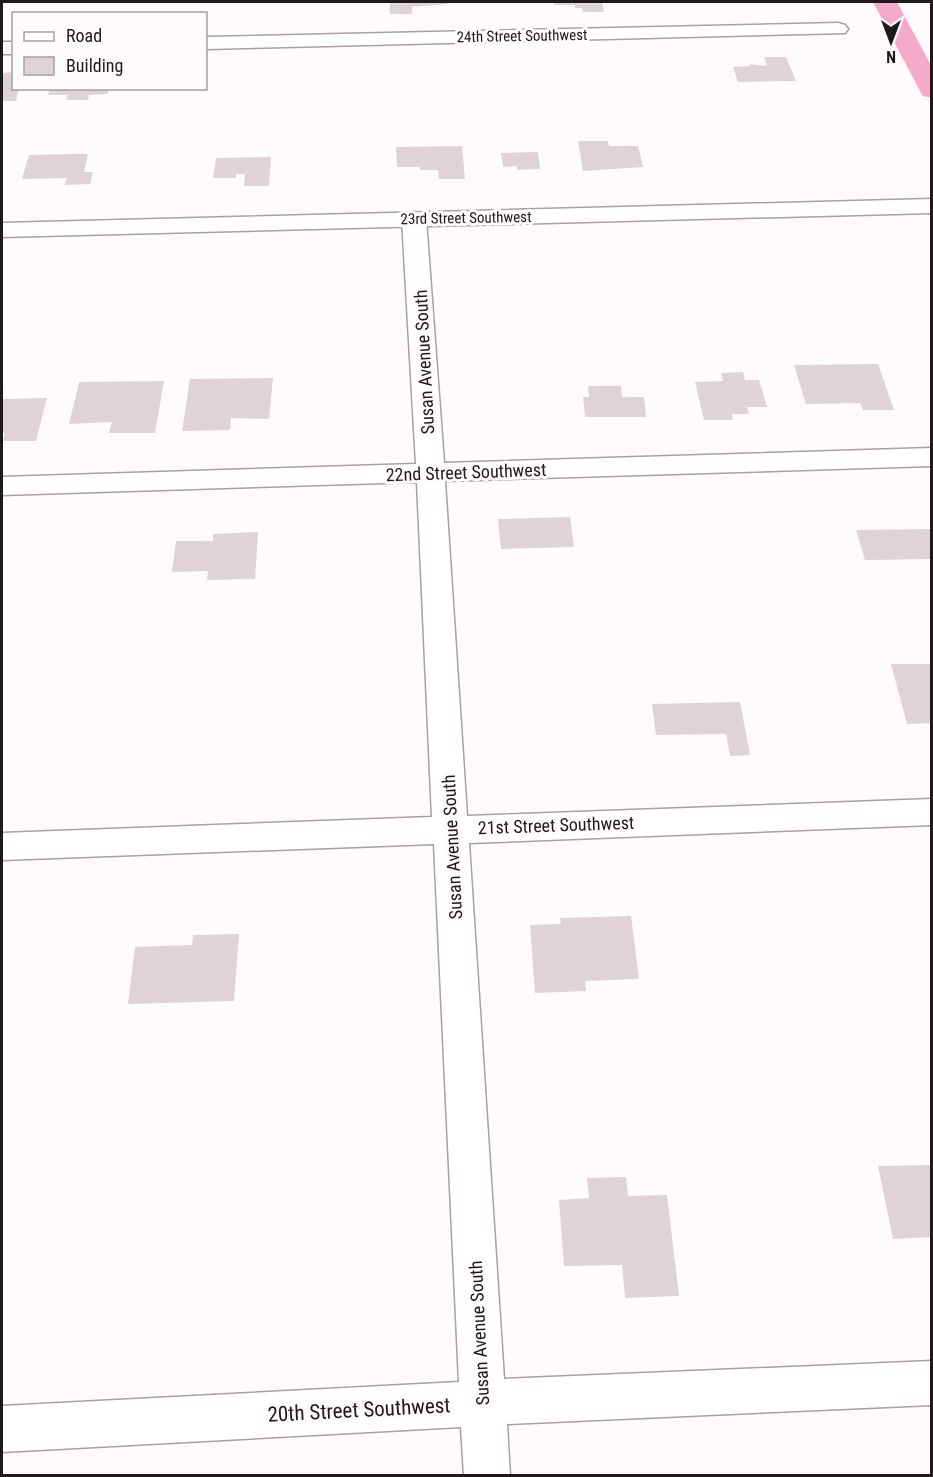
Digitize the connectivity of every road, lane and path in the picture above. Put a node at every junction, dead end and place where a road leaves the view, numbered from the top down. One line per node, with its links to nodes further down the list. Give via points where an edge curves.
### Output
1 (838, 29): 2 (street, 24th Street Southwest)
2 (207, 43)
3 (932, 206): 4 (street, 23rd Street Southwest)
4 (414, 219): 5 (street, 23rd Street Southwest); 7 (street, Susan Avenue South)
5 (2, 230)
6 (932, 458): 7 (street, 22nd Street Southwest)
7 (430, 472): 8 (street, 22nd Street Southwest); 10 (street, Susan Avenue South)
8 (2, 486)
9 (932, 812): 10 (street, 21st Street Southwest)
10 (451, 829): 11 (street, 21st Street Southwest); 13 (street, Susan Avenue South)
11 (2, 848)
12 (932, 1383): 13 (street, 20th Street Southwest)
13 (482, 1403): 14 (street, 20th Street Southwest); 15 (street, Susan Avenue South)
14 (2, 1429)
15 (486, 1476)

